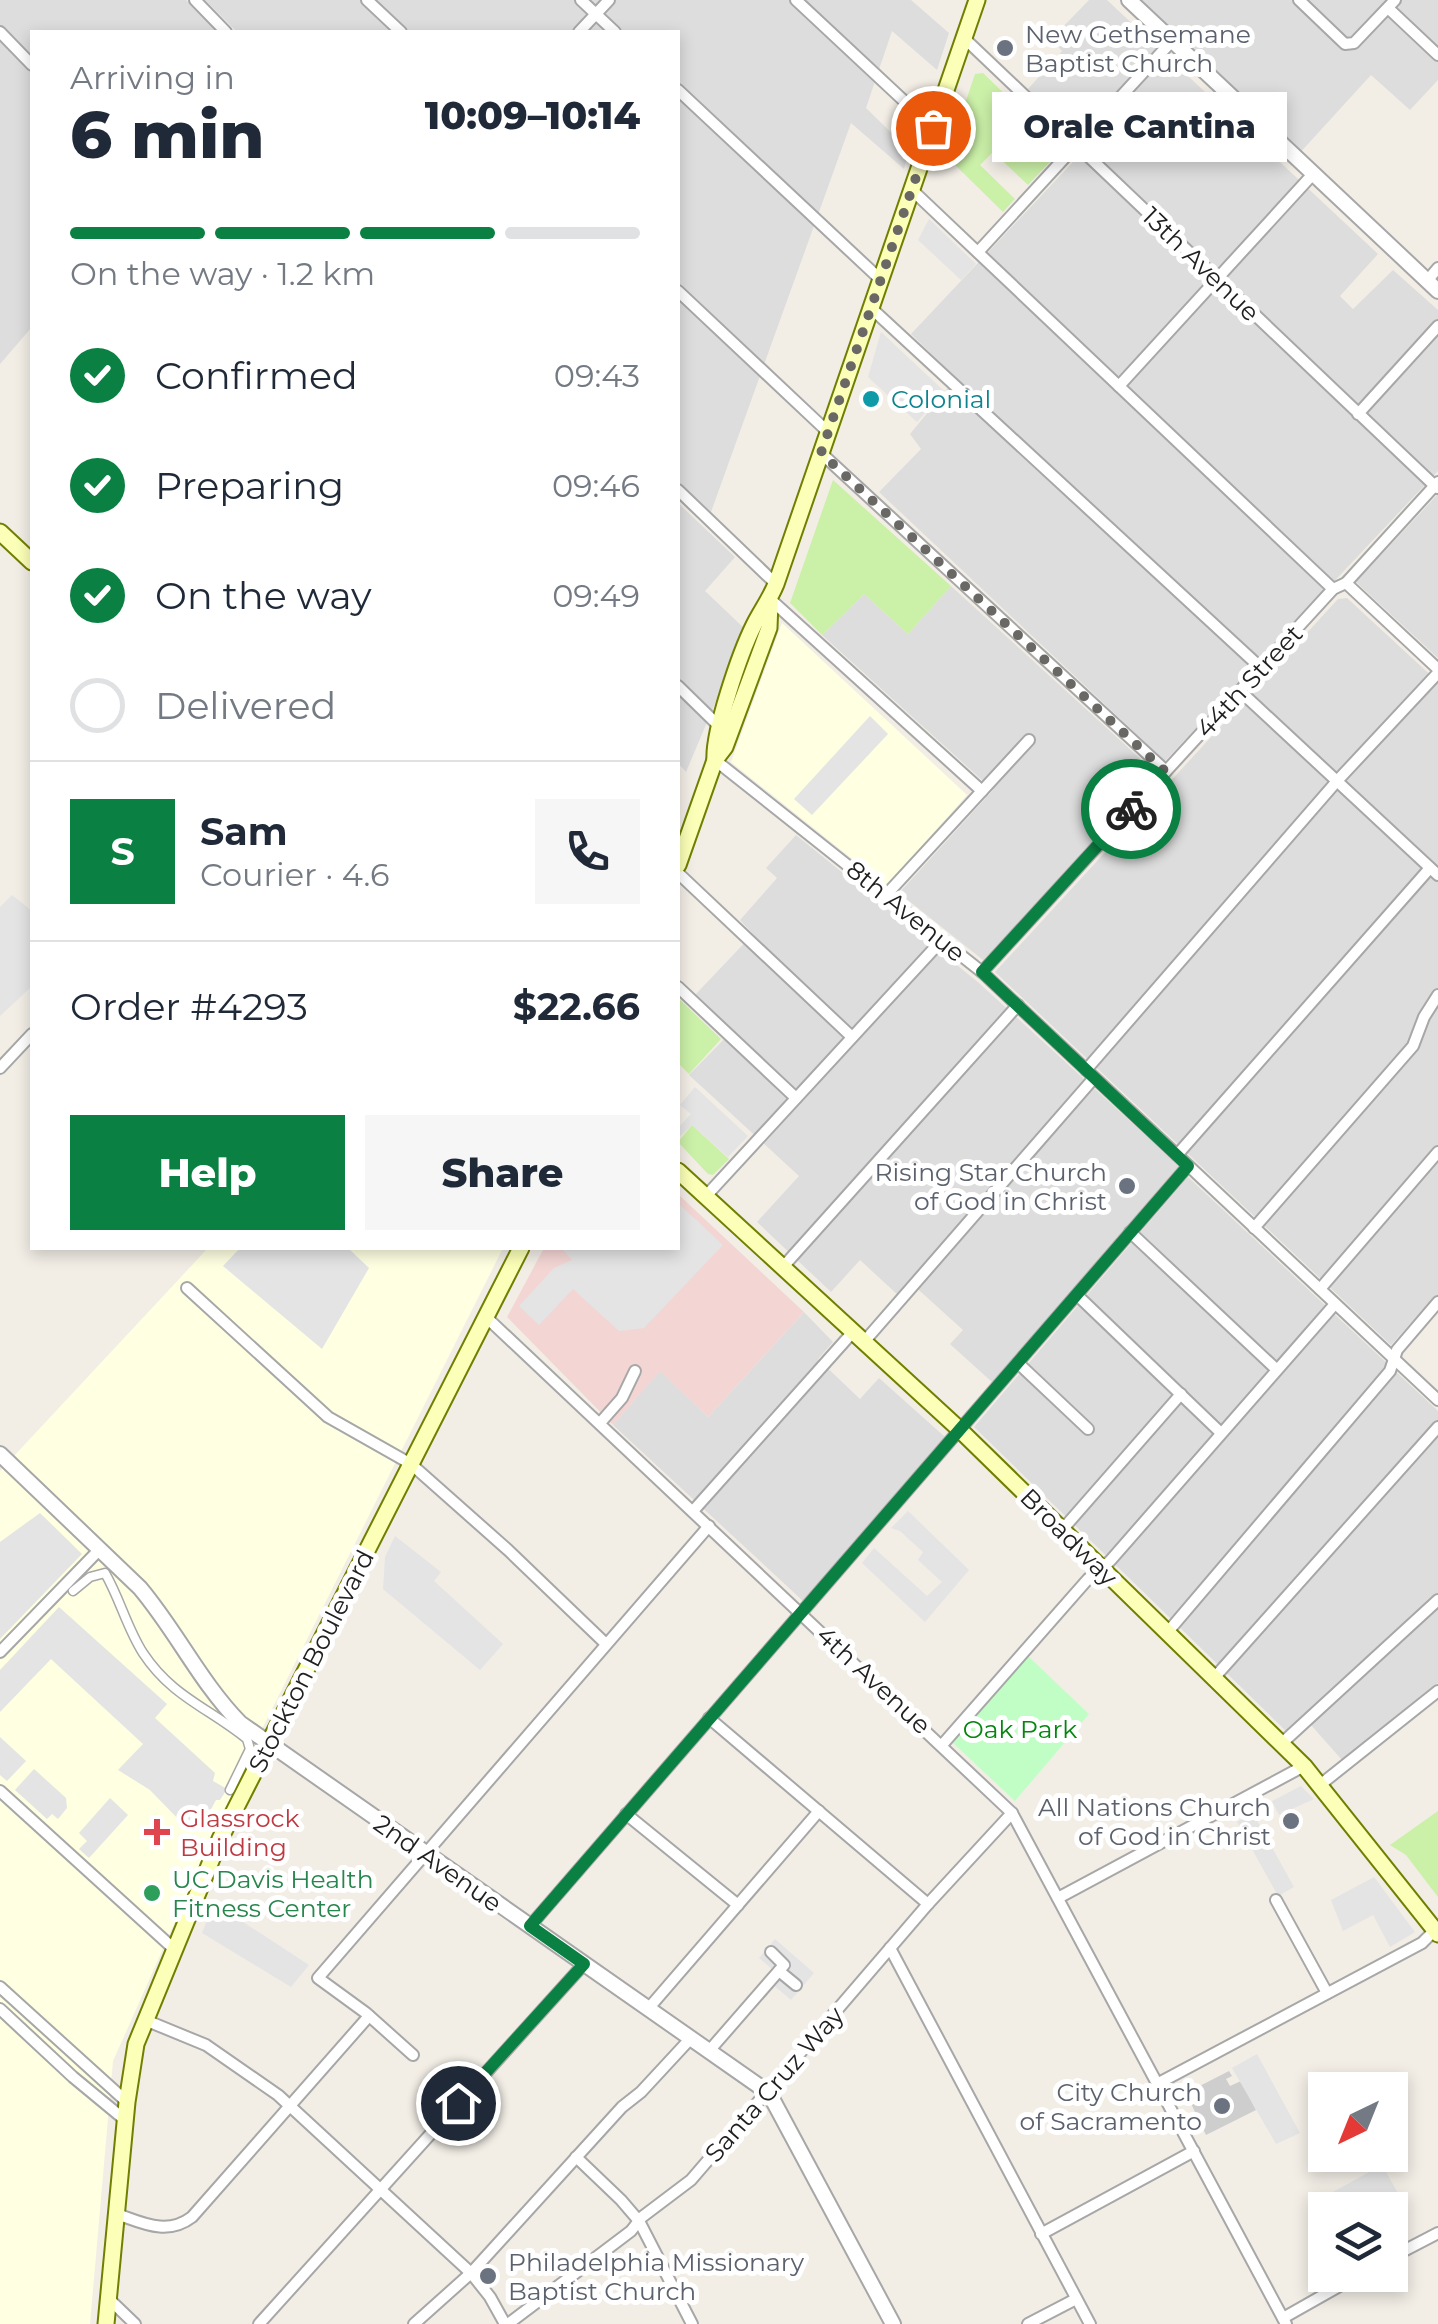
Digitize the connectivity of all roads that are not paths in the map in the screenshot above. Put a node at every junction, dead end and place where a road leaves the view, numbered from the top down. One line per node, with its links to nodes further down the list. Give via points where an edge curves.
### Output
1 (196, 0): 11 (street)
2 (367, 0): 12 (street)
3 (580, 0): 10 (street)
4 (609, 0): 10 (street)
5 (796, 0): 21 (street)
6 (978, 0): 16 (main road)
7 (1129, 0): 17 (street)
8 (1299, 0): 9 (street, via 1346,44)
9 (1392, 4): 18 (street)
10 (596, 14): 13 (street); 14 (street)
11 (224, 30)
12 (400, 30)
13 (581, 30)
14 (613, 30)
15 (0, 32): 19 (street)
16 (964, 38): 21 (main road); 22 (street, 13th Avenue)
17 (1172, 41): 22 (street); 23 (street)
18 (1438, 55)
19 (30, 63)
20 (680, 92): 28 (street)
21 (933, 128): 24 (main road)
22 (1076, 146): 25 (street); 27 (street, 13th Avenue)
23 (1312, 174): 27 (street); 29 (street)
24 (912, 190): 25 (street); 28 (main road)
25 (978, 252): 33 (street)
26 (1438, 268): 29 (street)
27 (1216, 279): 33 (street); 34 (street, 13th Avenue)
28 (881, 280): 31 (main road)
29 (1432, 286)
30 (680, 293): 35 (street)
31 (871, 308): 35 (main road); 45 (street)
32 (1438, 326): 34 (street)
33 (1118, 386): 42 (street)
34 (1358, 414): 37 (street, 13th Avenue)
35 (828, 432): 36 (main road)
36 (821, 453): 43 (main road); 51 (street)
37 (1437, 485): 41 (street, 44th Street)
38 (680, 492): 43 (street)
39 (0, 532): 40 (main road)
40 (30, 560)
41 (1346, 583): 42 (street, 44th Street); 44 (street)
42 (1333, 589): 45 (street, 44th Street)
43 (773, 591): 48 (main road); 50 (main road, via 769,628 726,747); 53 (street)
44 (1437, 666): 52 (street)
45 (1260, 668): 47 (street, 44th Street)
46 (680, 688): 48 (street)
47 (1240, 690): 51 (street, 44th Street); 52 (street)
48 (720, 727): 50 (main road)
49 (1029, 740): 53 (street)
50 (715, 760): 54 (main road); 57 (street, 8th Avenue)
51 (1166, 772): 59 (street, 44th Street)
52 (1337, 781): 55 (street); 66 (street)
53 (982, 790): 57 (street)
54 (681, 844)
55 (1434, 872): 69 (street)
56 (680, 875): 64 (street)
57 (886, 895): 58 (street, 8th Avenue)
58 (942, 940): 59 (street, 8th Avenue); 64 (street)
59 (982, 972): 62 (street, 8th Avenue)
60 (680, 990): 67 (street)
61 (1438, 994): 73 (street, via 1413,1046)
62 (1018, 1006): 66 (street, 8th Avenue); 76 (street)
63 (30, 1036): 65 (street)
64 (852, 1037): 67 (street)
65 (0, 1068)
66 (1090, 1074): 69 (street, 8th Avenue); 83 (street)
67 (796, 1098): 72 (street)
68 (1438, 1152): 78 (street)
69 (1177, 1155): 70 (street, 8th Avenue)
70 (1188, 1166): 73 (street, 8th Avenue); 74 (street)
71 (680, 1172): 72 (main road, Broadway)
72 (706, 1196): 76 (main road, Broadway)
73 (1254, 1228): 78 (street, 8th Avenue)
74 (1130, 1232): 79 (street); 86 (street)
75 (520, 1250): 82 (main road, Stockton Boulevard)
76 (782, 1268): 83 (main road, Broadway)
77 (186, 1288): 96 (street, via 328,1417)
78 (1320, 1289): 81 (street, 8th Avenue)
79 (1077, 1295): 85 (street); 88 (street)
80 (1438, 1302): 84 (street)
81 (1335, 1304): 84 (street, 8th Avenue); 86 (street)
82 (486, 1316): 90 (street, 4th Avenue); 96 (main road, Stockton Boulevard)
83 (858, 1338): 92 (main road, Broadway); 97 (street)
84 (1395, 1360): 89 (street, 8th Avenue); 105 (street)
85 (1018, 1363): 92 (street); 93 (street)
86 (1276, 1369): 94 (street)
87 (635, 1371): 90 (street)
88 (1182, 1394): 94 (street); 99 (street)
89 (1438, 1400)
90 (600, 1423): 97 (street, 4th Avenue)
91 (1438, 1427): 108 (street)
92 (959, 1428): 99 (main road, Broadway); 104 (street)
93 (1088, 1429)
94 (1221, 1433): 101 (street)
95 (0, 1454): 100 (street, 2nd Avenue)
96 (411, 1464): 106 (street); 111 (main road, Stockton Boulevard)
97 (693, 1511): 98 (street, 4th Avenue)
98 (708, 1526): 104 (street, 4th Avenue); 106 (street)
99 (1062, 1530): 101 (main road, Broadway)
100 (99, 1550): 107 (street); 111 (street, 2nd Avenue, via 157,1608 215,1698)
101 (1101, 1568): 105 (main road, Broadway); 113 (street)
102 (73, 1592): 117 (street, via 106,1573 152,1665 197,1708 247,1740 250,1749)
103 (1436, 1604): 112 (street)
104 (801, 1612): 110 (street); 113 (street, 4th Avenue)
105 (1166, 1634): 108 (main road, Broadway)
106 (606, 1644): 121 (street)
107 (0, 1652)
108 (1214, 1678): 112 (main road, Broadway)
109 (1438, 1691): 115 (street)
110 (709, 1718): 118 (street); 120 (street)
111 (268, 1744): 121 (street, 2nd Avenue); 129 (main road, Stockton Boulevard)
112 (1281, 1744): 114 (main road, Broadway)
113 (942, 1745): 119 (street, 4th Avenue)
114 (1304, 1766): 115 (main road, Broadway); 122 (street)
115 (1320, 1784): 127 (main road, Broadway)
116 (0, 1790): 129 (street)
117 (230, 1790)
118 (819, 1811): 124 (street); 125 (street)
119 (1012, 1813): 122 (street, 4th Avenue); 124 (street, Santa Cruz Way)
120 (626, 1814): 125 (street); 126 (street)
121 (425, 1854): 126 (street, 2nd Avenue); 138 (street, via 318,1978)
122 (1058, 1898): 143 (street, 4th Avenue)
123 (1276, 1900): 135 (street)
124 (928, 1904): 128 (street, Santa Cruz Way)
125 (738, 1905): 137 (street)
126 (530, 1926): 131 (street, 2nd Avenue)
127 (1437, 1930): 135 (street)
128 (890, 1948): 144 (street, Santa Cruz Way); 154 (street)
129 (174, 1949): 139 (main road, Stockton Boulevard)
130 (770, 1952): 132 (street, via 784,1966)
131 (584, 1964): 137 (street, 2nd Avenue); 150 (street)
132 (779, 1971): 133 (street); 141 (street)
133 (796, 1985)
134 (0, 1987): 145 (street)
135 (1327, 1993): 143 (street)
136 (0, 2008): 147 (street)
137 (648, 2009): 140 (street, 2nd Avenue)
138 (370, 2016): 142 (street); 146 (street)
139 (145, 2020): 145 (main road, Stockton Boulevard); 146 (street, via 206,2044)
140 (691, 2038): 141 (street, 2nd Avenue); 149 (street)
141 (709, 2051): 144 (street, 2nd Avenue)
142 (413, 2055)
143 (1158, 2084): 148 (street, 4th Avenue)
144 (769, 2093): 152 (street, Santa Cruz Way, via 691,2180); 167 (street, 2nd Avenue)
145 (127, 2102): 147 (main road, Stockton Boulevard)
146 (291, 2105): 150 (street); 151 (street, via 184,2223 154,2227)
147 (125, 2120): 151 (main road, Stockton Boulevard)
148 (1194, 2151): 154 (street); 160 (street, 4th Avenue)
149 (576, 2157): 152 (street); 156 (street)
150 (382, 2188): 156 (street); 163 (street)
151 (117, 2214): 158 (main road, Stockton Boulevard)
152 (638, 2221): 165 (street, Santa Cruz Way); 166 (street)
153 (1438, 2233): 155 (street)
154 (1041, 2234): 159 (street)
155 (1408, 2249)
156 (471, 2273): 164 (street); 165 (street)
157 (1332, 2292): 160 (street)
158 (108, 2298): 161 (main road, Stockton Boulevard); 162 (street)
159 (1076, 2299): 168 (street); 169 (street)
160 (1285, 2321)
161 (106, 2324)
162 (135, 2324)
163 (260, 2324)
164 (414, 2324)
165 (507, 2324)
166 (692, 2324)
167 (893, 2324)
168 (1028, 2324)
169 (1090, 2324)

